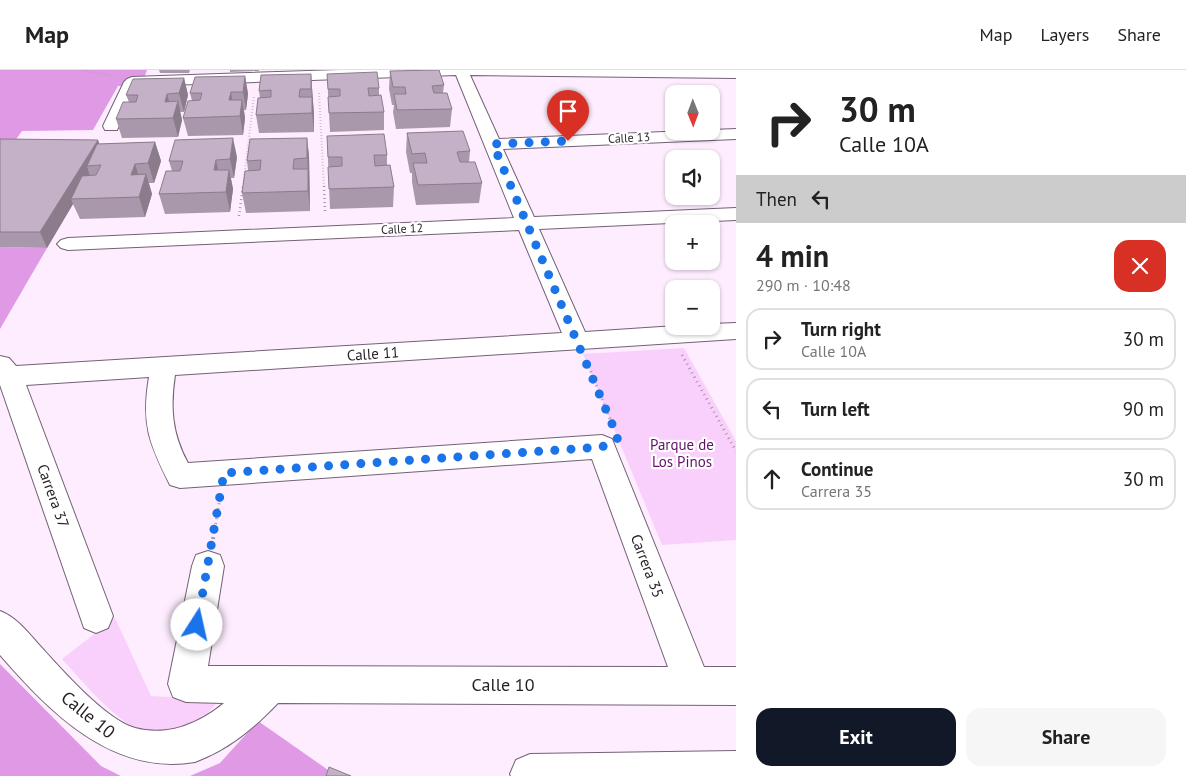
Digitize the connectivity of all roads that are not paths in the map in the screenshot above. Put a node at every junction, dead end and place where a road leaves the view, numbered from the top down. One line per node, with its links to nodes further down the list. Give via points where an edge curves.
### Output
1 (461, 70): 2 (street); 7 (street, via 132,82); 9 (street)
2 (579, 71): 3 (street)
3 (600, 71): 4 (street)
4 (718, 72): 5 (street); 6 (street)
5 (736, 74)
6 (736, 90)
7 (111, 126)
8 (736, 134): 9 (street, Calle 13)
9 (493, 144): 11 (street)
10 (736, 214): 11 (street, Calle 12)
11 (527, 224): 12 (street, Calle 12); 14 (street)
12 (68, 244)
13 (736, 331): 14 (street, Calle 11)
14 (578, 341): 15 (street, Calle 11)
15 (163, 366): 16 (street, Calle 11); 21 (street, Carrera 35, via 157,405 158,427 166,451 180,476 602,447)
16 (5, 370): 18 (street, Carrera 37)
17 (208, 566): 20 (street, Calle 10, via 186,684)
18 (96, 616)
19 (0, 628): 20 (street, Calle 10, via 75,709 135,748 164,750 196,742 231,722)
20 (270, 684): 21 (street, Calle 10)
21 (693, 686): 22 (street, Calle 10)
22 (736, 686)
23 (736, 771): 24 (street)
24 (531, 776)

